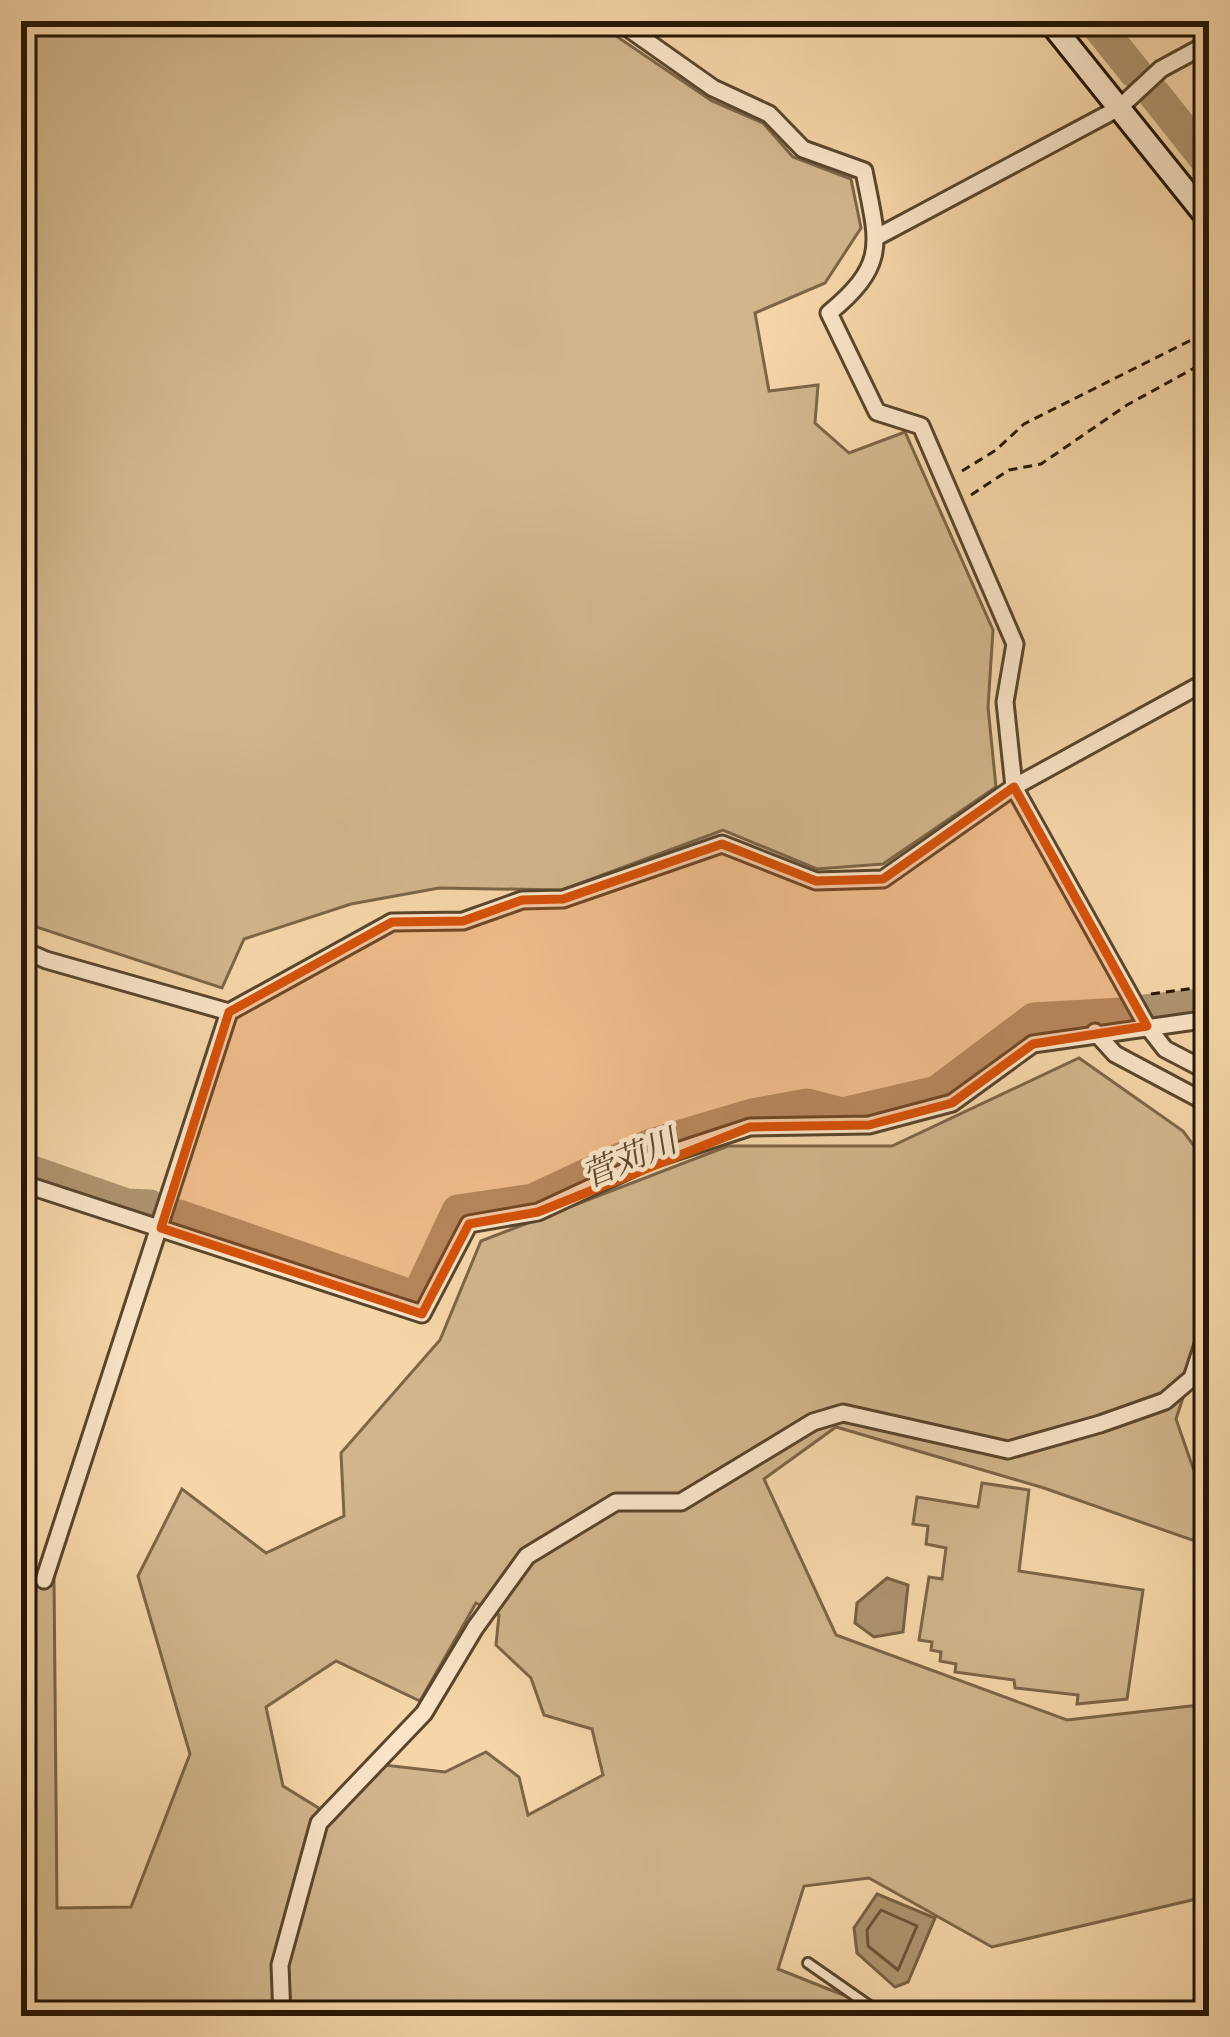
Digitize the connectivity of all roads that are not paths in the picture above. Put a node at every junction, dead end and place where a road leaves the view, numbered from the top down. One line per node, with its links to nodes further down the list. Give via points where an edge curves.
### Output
1 (618, 21): 6 (street, via 713,88 769,114 803,149 864,171)
2 (1048, 21): 4 (main road)
3 (1209, 43): 4 (street, via 1161,69)
4 (1119, 108): 5 (main road); 6 (street)
5 (1209, 220)
6 (877, 237): 8 (street, via 863,284 829,313 877,412 921,426 1015,644 1006,702)
7 (1209, 680): 8 (street)
8 (1015, 787): 10 (street, via 883,879 816,881 722,844 563,899 522,900 463,921 392,922); 12 (street)
9 (21, 949): 10 (street)
10 (229, 1012): 17 (street)
11 (1209, 1019): 12 (street)
12 (1147, 1026): 13 (street); 14 (street, via 1166,1048)
13 (1095, 1032): 15 (street, via 1115,1054); 17 (street, via 1033,1044 952,1103 869,1126 750,1126 650,1160 538,1212 469,1225 422,1314)
14 (1209, 1072)
15 (1209, 1104)
16 (21, 1183): 17 (street)
17 (161, 1228): 19 (street)
18 (1209, 1327): 21 (street, via 1192,1378 1165,1401 1100,1424 1008,1450 843,1413 812,1422 681,1502 616,1502 526,1556 424,1714 319,1823 280,1965)
19 (44, 1580)
20 (808, 1963): 22 (lane)
21 (282, 2016)
22 (884, 2016)
23 (915, 2016): 24 (lane)
24 (934, 2016)

